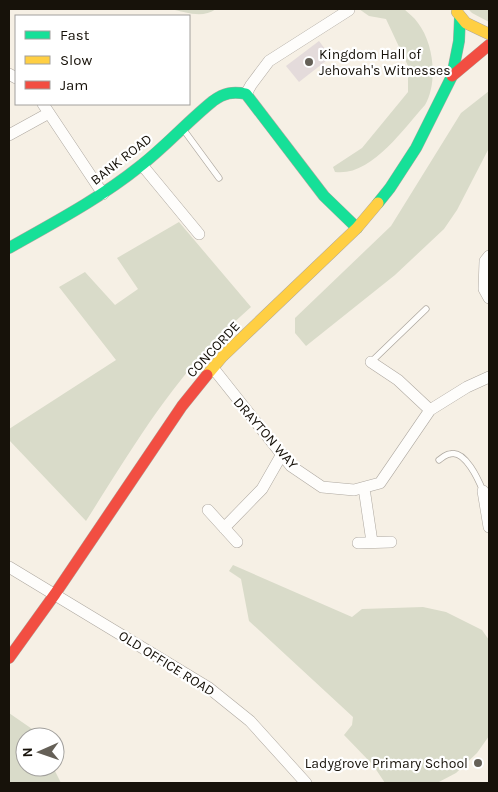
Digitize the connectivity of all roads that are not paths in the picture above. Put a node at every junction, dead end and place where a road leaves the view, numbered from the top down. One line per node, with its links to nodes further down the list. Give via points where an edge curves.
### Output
1 (350, 10): 6 (street, via 269,61)
2 (457, 13): 3 (street, via 471,26); 5 (street, CONCORDE, via 459,41)
3 (489, 34)
4 (489, 45): 5 (street, CONCORDE)
5 (452, 76): 13 (street, CONCORDE, via 416,148 390,188)
6 (246, 94): 8 (street, BANK ROAD, via 236,91 218,96); 13 (street, via 324,196)
7 (46, 108): 9 (street); 12 (street)
8 (182, 127): 10 (street, BANK ROAD); 11 (lane)
9 (9, 135)
10 (142, 165): 12 (street, BANK ROAD); 14 (street)
11 (219, 178)
12 (103, 194): 15 (street, BANK ROAD)
13 (357, 228): 20 (street, CONCORDE)
14 (199, 234)
15 (9, 248)
16 (489, 256): 17 (street, via 484,289)
17 (489, 298)
18 (426, 309): 19 (lane)
19 (371, 362): 22 (street, via 398,380)
20 (213, 368): 23 (street, DRAYTON WAY); 35 (street, CONCORDE, via 152,448)
21 (489, 377): 22 (street, DRAYTON WAY)
22 (430, 410): 25 (street, DRAYTON WAY, via 380,483)
23 (282, 454): 25 (street, DRAYTON WAY, via 291,466 322,487); 29 (street, via 262,489)
24 (439, 460): 26 (lane, via 450,453 456,454 474,470)
25 (364, 488): 31 (street)
26 (483, 491): 28 (street)
27 (208, 510): 29 (street)
28 (489, 520)
29 (224, 528): 30 (street)
30 (237, 542)
31 (372, 542): 32 (street); 33 (street)
32 (391, 542)
33 (358, 543)
34 (9, 566): 35 (street, OLD OFFICE ROAD)
35 (56, 594): 36 (street, CONCORDE); 37 (street, OLD OFFICE ROAD, via 209,688 250,721)
36 (9, 658)
37 (306, 783)

